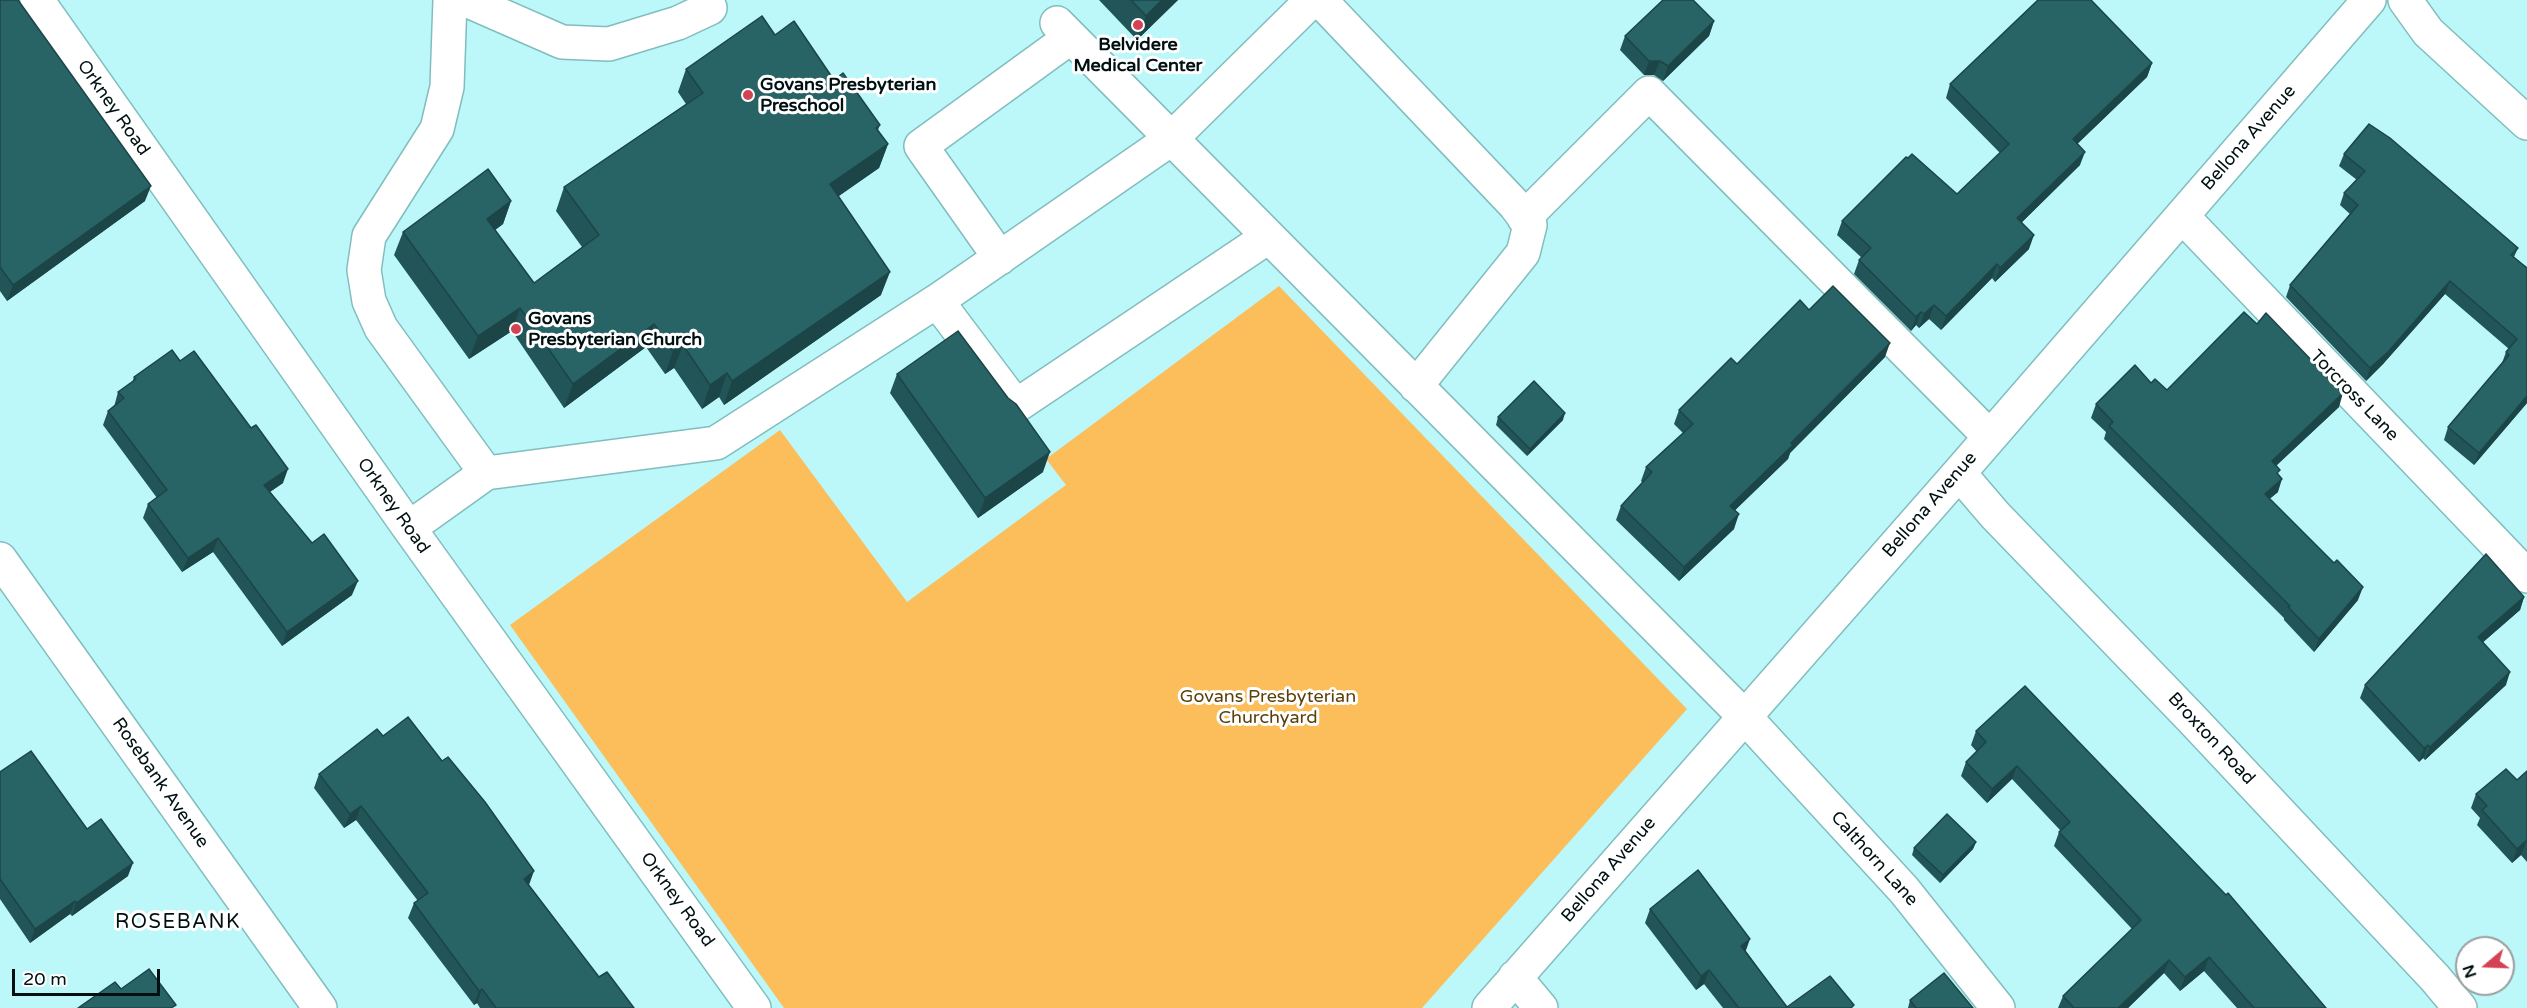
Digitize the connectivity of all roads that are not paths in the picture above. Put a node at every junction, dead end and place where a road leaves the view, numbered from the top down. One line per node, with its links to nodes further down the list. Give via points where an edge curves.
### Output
1 (37, 0): 20 (street, Orkney Road)
2 (450, 0): 18 (street, via 447,87 437,129 369,236 364,270 369,301 381,328)
3 (466, 0): 8 (street, via 562,42 609,44 678,23)
4 (1312, 0): 10 (street)
5 (1320, 0): 12 (street)
6 (2369, 0): 11 (street, Bellona Avenue)
7 (2405, 0): 9 (street, via 2428,32)
8 (710, 8)
9 (2527, 123)
10 (1171, 138): 13 (street, Calthorn Lane); 14 (street); 14 (street, Calthorn Lane, via 1064,30 921,146)
11 (2182, 216): 17 (street, Bellona Avenue); 22 (street, Torcross Lane)
12 (1524, 218): 16 (street, via 1530,225 1523,254); 17 (street, via 1649,93)
13 (1269, 237): 15 (street, via 1016,406); 16 (street, Calthorn Lane)
14 (1000, 258): 15 (street)
15 (938, 301): 18 (street, via 716,444)
16 (1416, 386): 23 (street, Calthorn Lane)
17 (1990, 437): 19 (street, Bellona Avenue)
18 (486, 473): 20 (street)
19 (1959, 473): 23 (street, Bellona Avenue); 30 (street, Broxton Road, via 1995,516 2192,718)
20 (409, 528): 26 (street, Orkney Road)
21 (0, 559): 25 (street, Rosebank Avenue)
22 (2527, 576)
23 (1744, 716): 24 (street, Bellona Avenue); 29 (street, Calthorn Lane, via 1904,890)
24 (1515, 977): 27 (street, Bellona Avenue); 28 (street)
25 (320, 1008)
26 (754, 1008)
27 (1489, 1008)
28 (1541, 1008)
29 (1998, 1008)
30 (2460, 1008)

